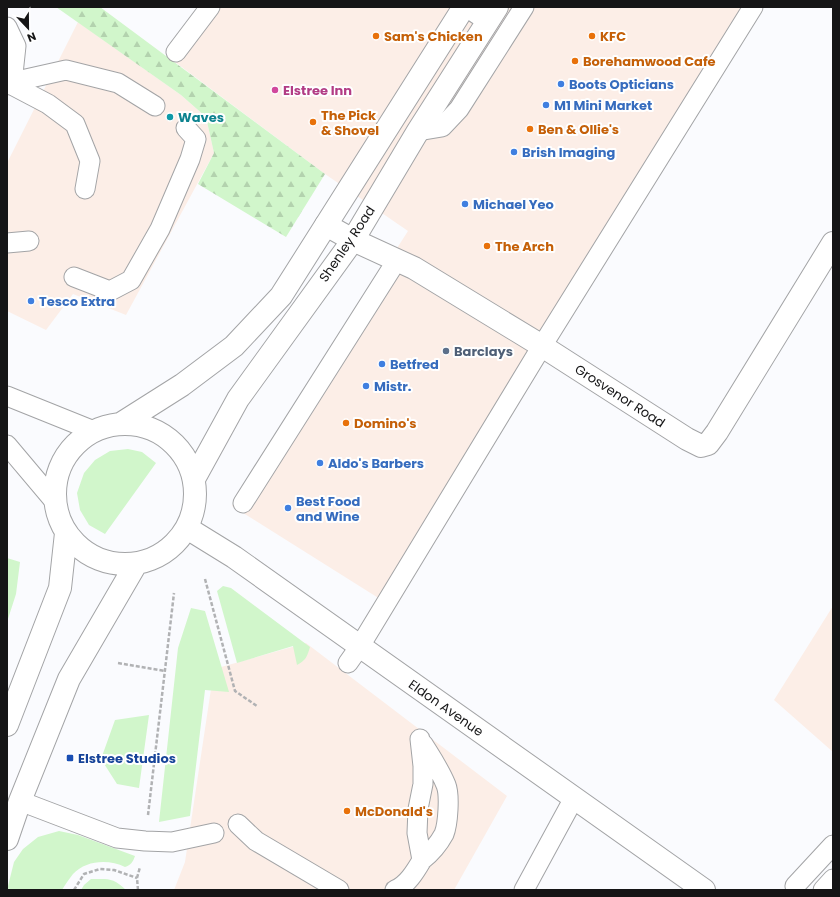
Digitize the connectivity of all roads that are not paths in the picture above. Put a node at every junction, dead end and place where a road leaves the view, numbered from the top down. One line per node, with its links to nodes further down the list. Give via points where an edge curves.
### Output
1 (210, 7): 8 (lane)
2 (464, 7): 14 (main road, Shenley Road)
3 (469, 7): 6 (main road)
4 (524, 7): 12 (lane, via 459,108 442,126)
5 (753, 7): 21 (lane)
6 (493, 13): 12 (main road, Shenley Road)
7 (7, 27): 9 (lane, via 16,46 13,74)
8 (176, 52)
9 (8, 84): 10 (lane, via 66,70 118,83); 13 (lane, via 48,104 75,124 90,161)
10 (154, 106)
11 (186, 128): 20 (lane, via 196,139 190,159 160,229 131,280 110,291)
12 (418, 130): 15 (main road, Shenley Road)
13 (85, 189)
14 (326, 225): 15 (main road, Grosvenor Road); 23 (main road, Shenley Road, via 281,296 234,346 182,385)
15 (353, 240): 19 (main road, Grosvenor Road); 26 (main road, Shenley Road, via 238,399)
16 (833, 242): 21 (main road, Grosvenor Road, via 708,444 701,446 687,439)
17 (7, 243): 18 (lane)
18 (27, 246)
19 (397, 260): 21 (main road, Grosvenor Road); 28 (lane)
20 (74, 277)
21 (542, 346): 32 (lane)
22 (7, 396): 24 (lane)
23 (122, 423): 24 (main road); 26 (main road, via 146,427 168,438 185,456)
24 (94, 431): 27 (main road, via 79,440 67,453 54,485)
25 (7, 445): 27 (lane)
26 (194, 479): 29 (main road, via 196,496)
27 (55, 502): 30 (main road, via 58,518)
28 (243, 503)
29 (187, 528): 31 (main road, via 166,552); 32 (main road, Eldon Avenue, via 234,557)
30 (66, 533): 31 (main road, via 76,546 94,558 115,564); 33 (main road, via 60,588)
31 (136, 564): 35 (main road, via 69,679)
32 (354, 655): 34 (main road, Eldon Avenue)
33 (7, 725)
34 (574, 798): 44 (lane); 45 (main road, Eldon Avenue)
35 (20, 801): 37 (lane, via 117,838 172,842); 38 (main road)
36 (238, 824): 42 (lane, via 256,841)
37 (214, 833)
38 (7, 839)
39 (833, 845): 46 (lane, via 795,886)
40 (422, 860): 40 (lane, via 433,851 444,832 449,806 447,787 420,739 423,784 417,833); 43 (lane, via 401,888)
41 (833, 879): 47 (lane)
42 (339, 890)
43 (395, 890)
44 (524, 890)
45 (704, 890)
46 (796, 890)
47 (823, 890)

